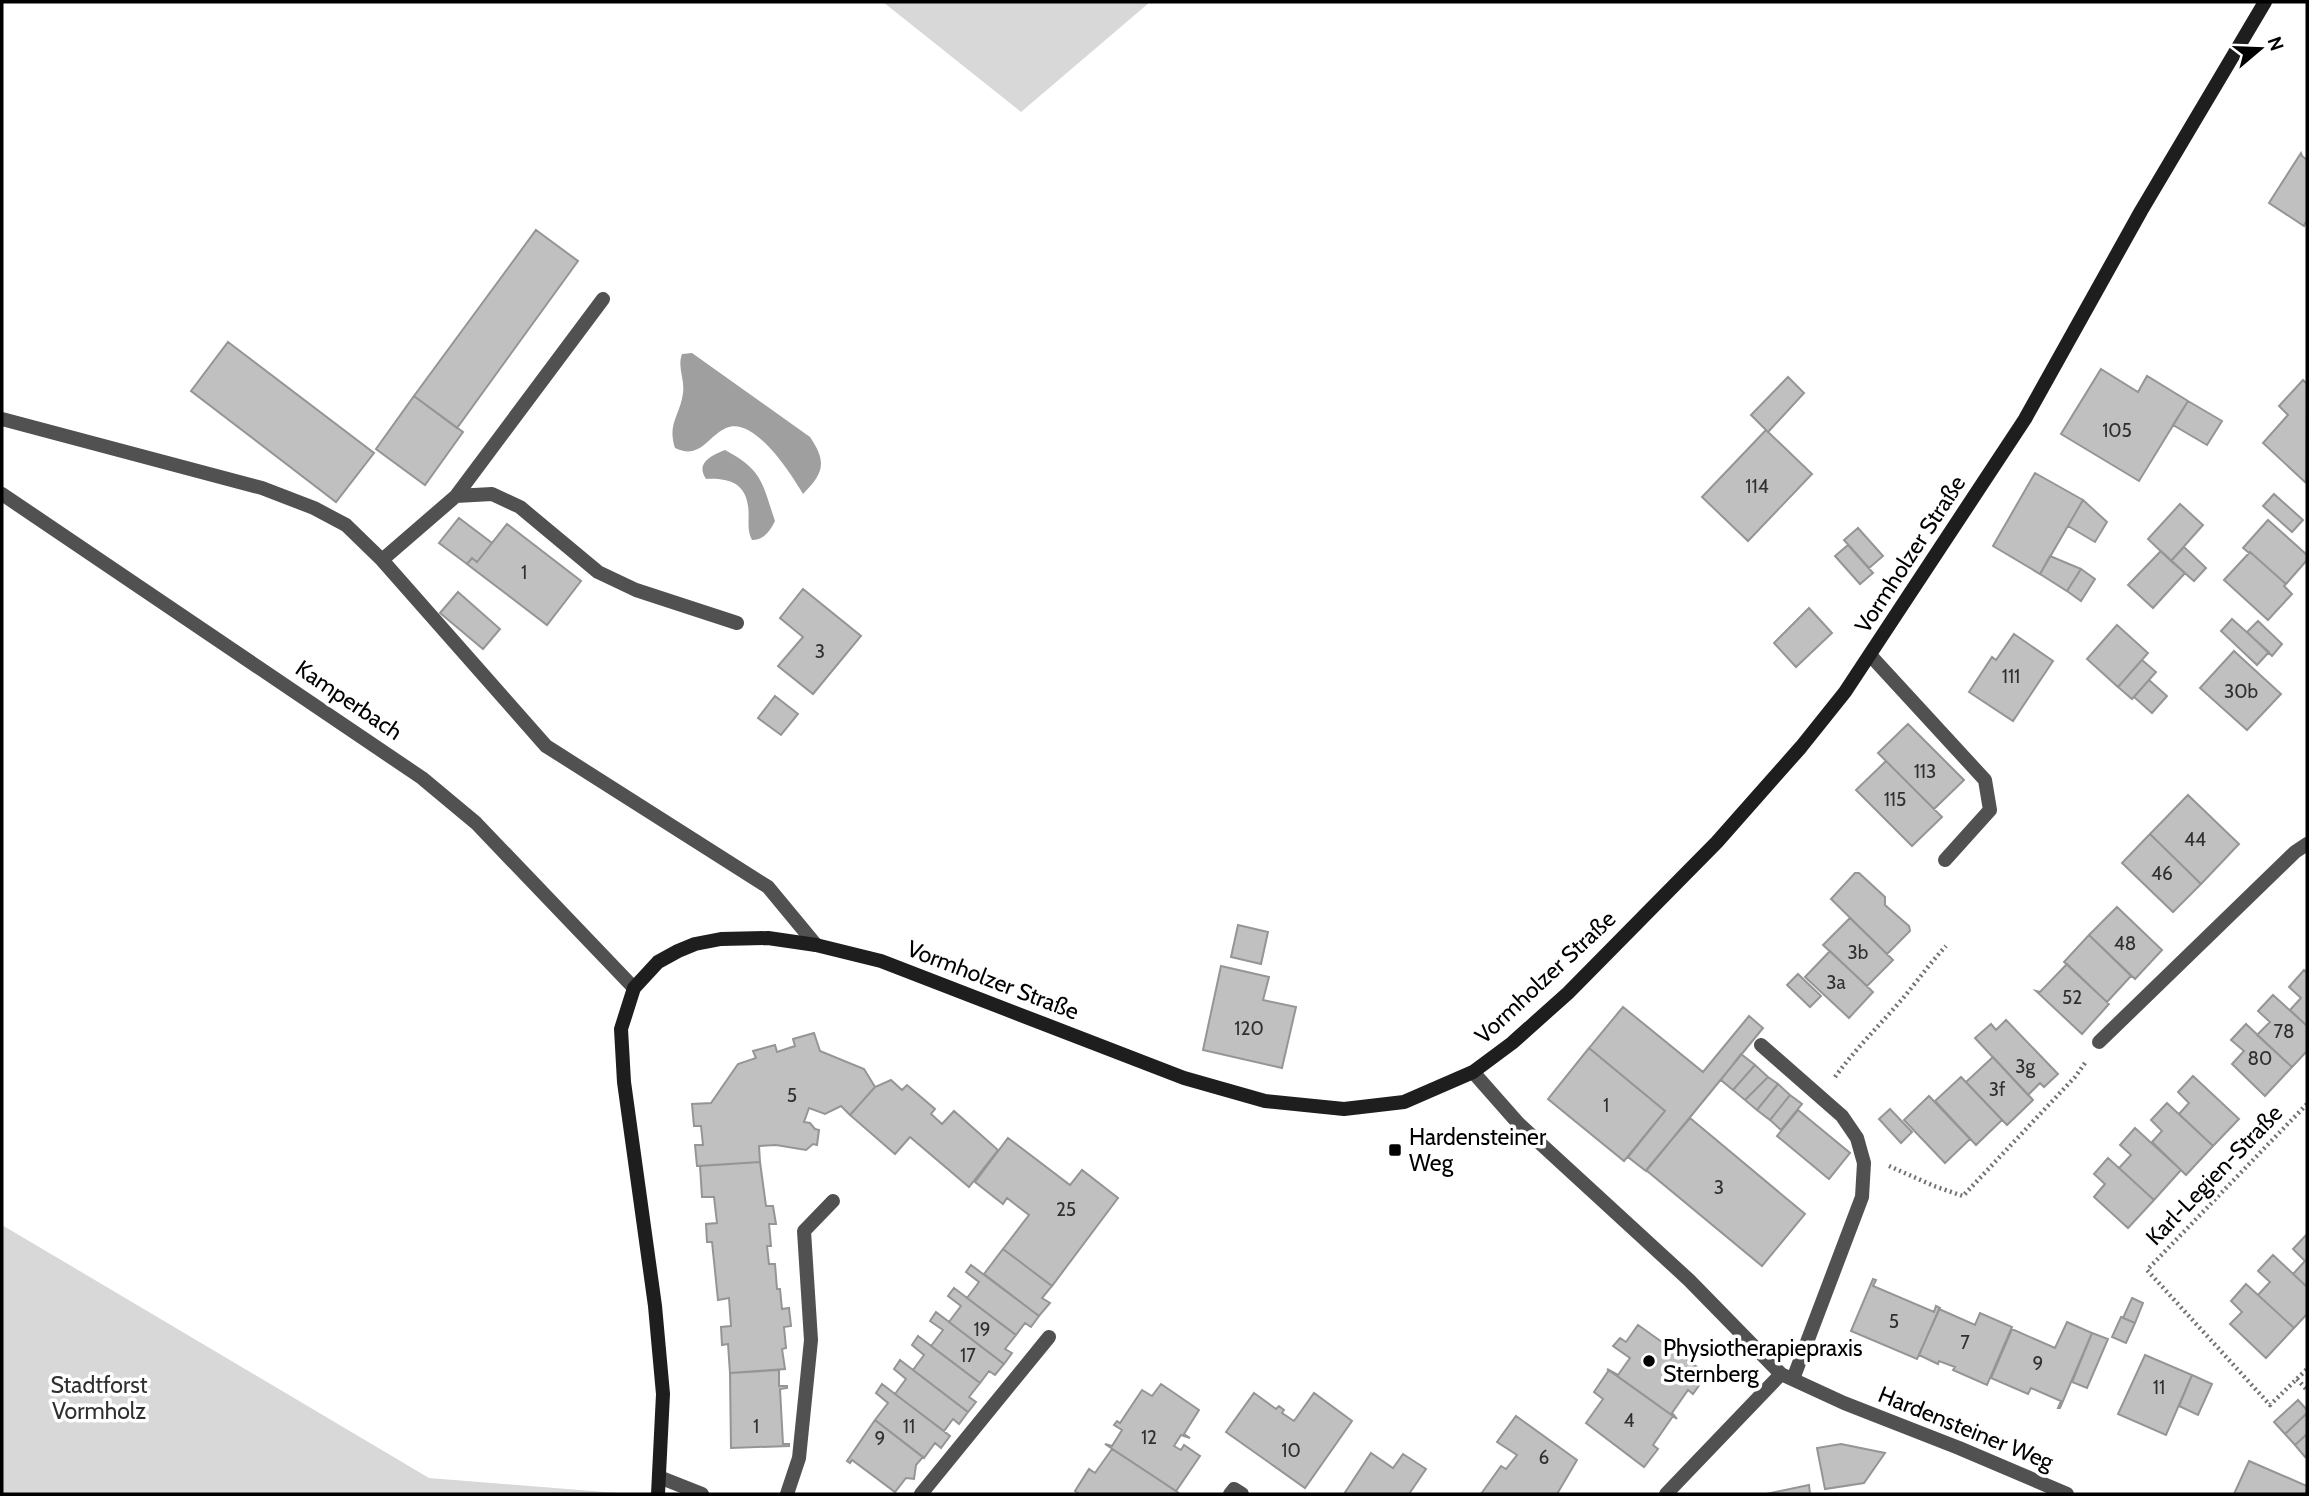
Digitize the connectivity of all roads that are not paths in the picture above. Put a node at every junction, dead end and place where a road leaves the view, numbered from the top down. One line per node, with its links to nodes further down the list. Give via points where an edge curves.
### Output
1 (2265, 2): 8 (main road, Vormholzer Straße, via 2025,419)
2 (603, 299): 5 (street)
3 (2, 419): 6 (street, via 262,488 346,525)
4 (2, 494): 12 (street, Kamperbach, via 422,778 476,823)
5 (456, 496): 6 (street); 7 (street, via 492,494 520,507 598,572 636,590)
6 (383, 560): 11 (street, via 546,746 768,887)
7 (737, 623)
8 (1870, 655): 10 (street, via 1985,780 1990,810); 15 (main road, Vormholzer Straße, via 1801,747 1717,842 1568,993)
9 (2307, 844): 13 (street)
10 (1945, 860)
11 (816, 945): 12 (main road, Vormholzer Straße, via 768,938 695,944 659,962); 15 (main road, Vormholzer Straße, via 881,961 1184,1078 1265,1101 1344,1109 1404,1102)
12 (634, 988): 19 (main road, Vormholzer Straße, via 621,1028 662,1381)
13 (2099, 1042)
14 (1761, 1045): 18 (street, via 1850,1126 1864,1163 1862,1197)
15 (1473, 1072): 18 (street, Hardensteiner Weg, via 1518,1123)
16 (832, 1201): 22 (street, via 804,1231 811,1340 799,1458)
17 (1049, 1337): 23 (street)
18 (1787, 1376): 26 (street); 27 (street, Hardensteiner Weg)
19 (659, 1477): 20 (main road, Vormholzer Straße); 21 (street)
20 (657, 1494)
21 (702, 1494)
22 (787, 1494)
23 (921, 1494)
24 (1230, 1494): 25 (street, via 1234,1489)
25 (1242, 1494)
26 (1666, 1494)
27 (2067, 1494)

